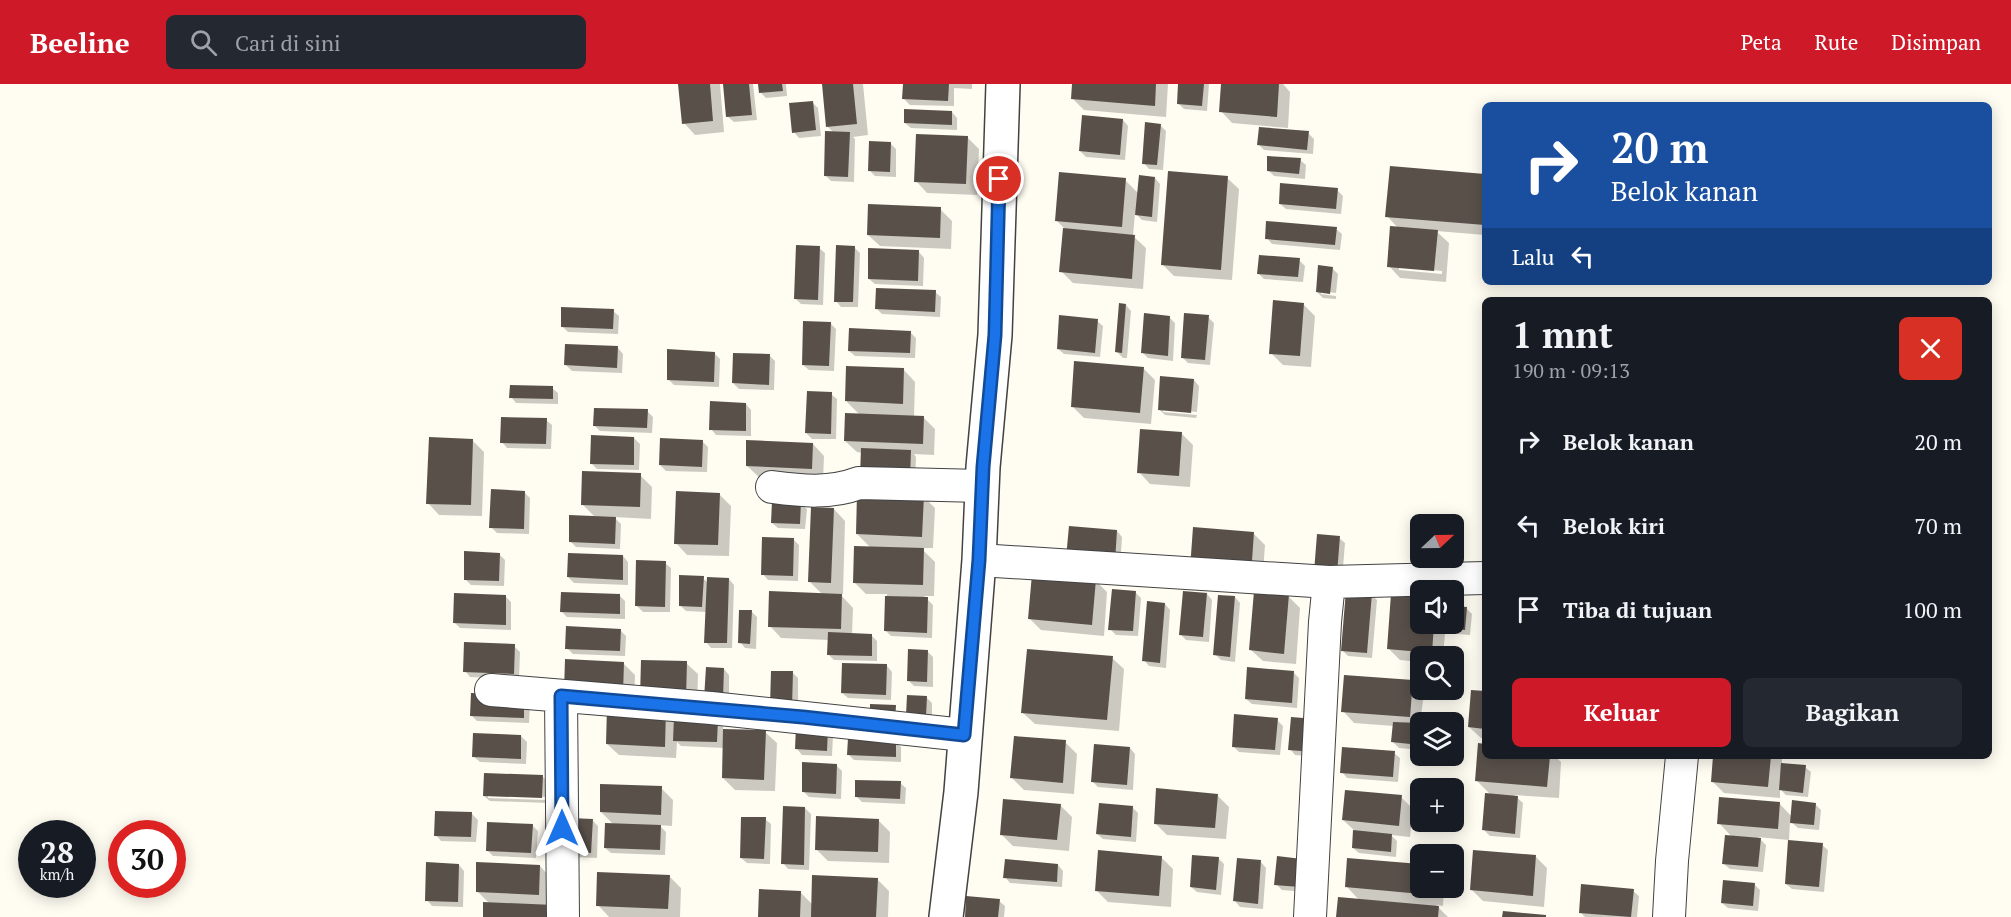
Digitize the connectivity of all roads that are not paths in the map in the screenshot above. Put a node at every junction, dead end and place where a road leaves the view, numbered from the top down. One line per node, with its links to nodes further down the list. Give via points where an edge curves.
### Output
1 (1003, 84): 2 (street, via 995,335)
2 (982, 486): 3 (street, via 859,483 843,489 803,491); 4 (street)
3 (771, 487)
4 (979, 560): 6 (street); 9 (street)
5 (1482, 578): 6 (street)
6 (1329, 582): 13 (street)
7 (491, 690): 8 (street)
8 (561, 696): 9 (street); 11 (street)
9 (964, 735): 12 (street)
10 (1682, 759): 14 (street)
11 (563, 917)
12 (946, 917)
13 (1310, 917)
14 (1669, 917)

